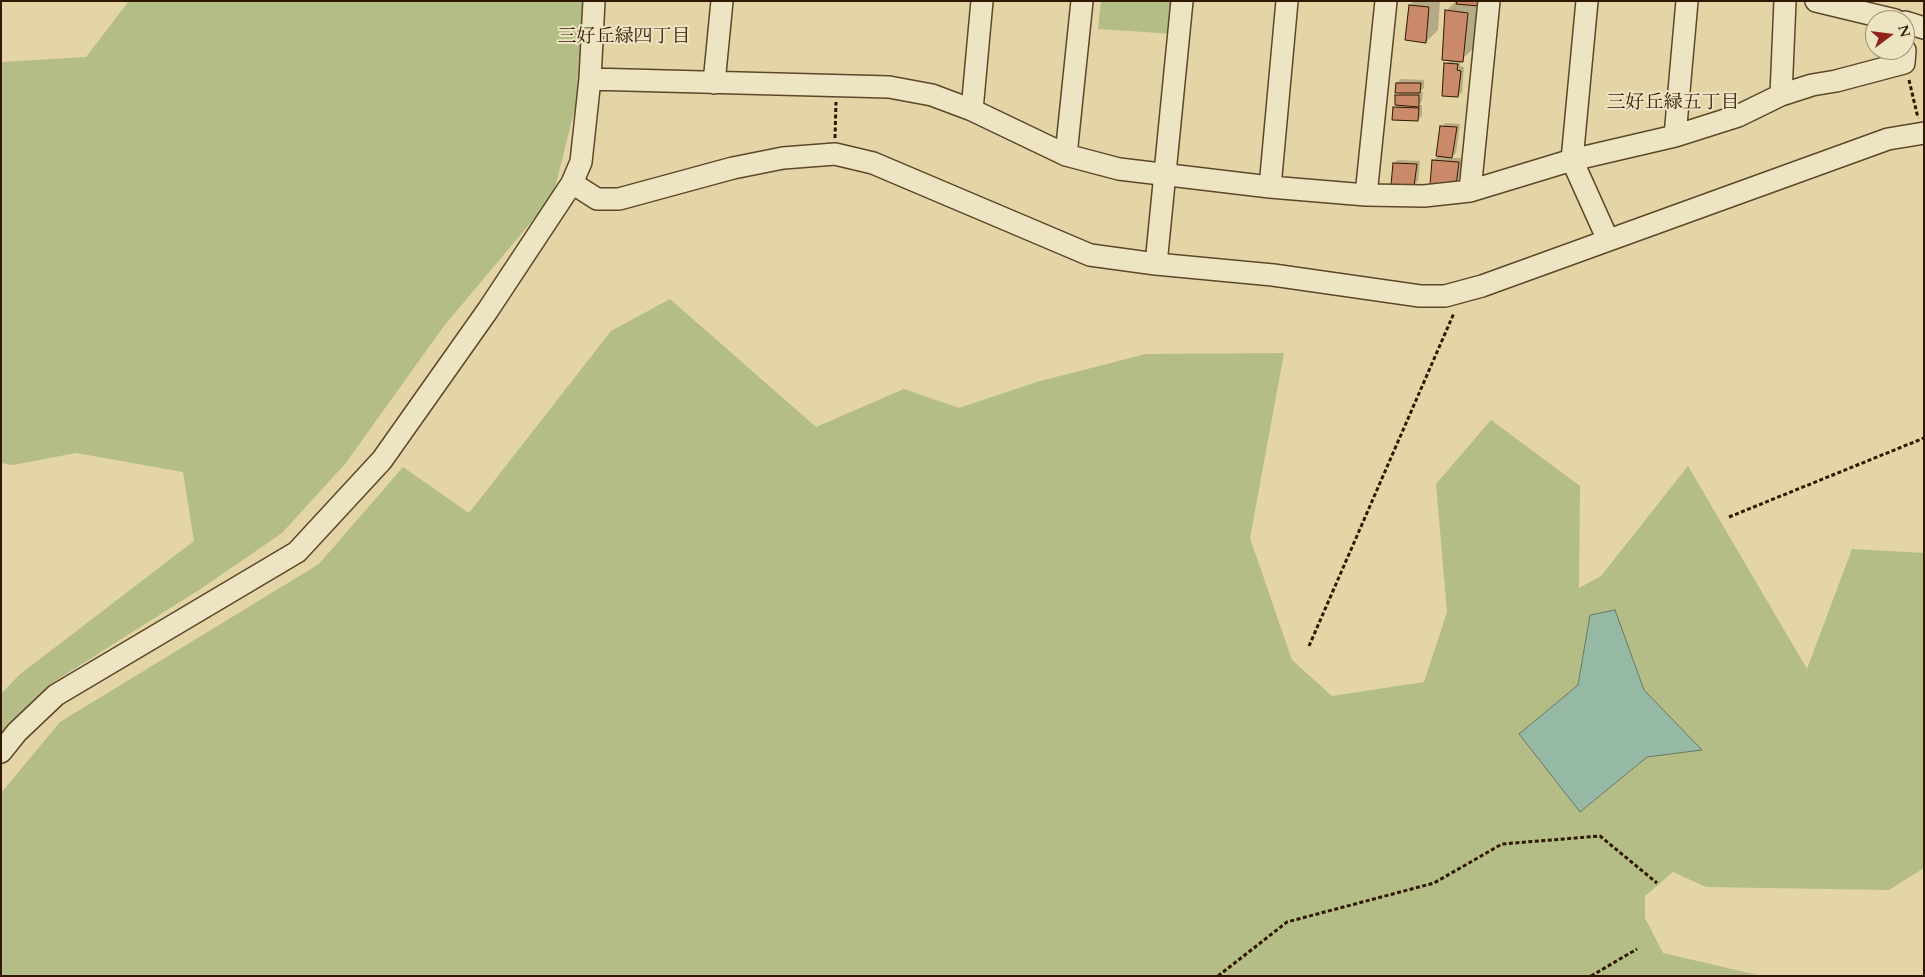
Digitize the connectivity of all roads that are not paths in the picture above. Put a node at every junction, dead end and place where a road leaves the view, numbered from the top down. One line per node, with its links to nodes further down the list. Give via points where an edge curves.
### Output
1 (594, 1): 15 (street)
2 (722, 1): 16 (street)
3 (982, 1): 18 (street)
4 (1082, 1): 21 (street)
5 (1182, 1): 23 (street)
6 (1287, 1): 25 (street)
7 (1386, 1): 27 (street)
8 (1488, 1): 26 (street)
9 (1587, 1): 22 (street)
10 (1687, 1): 20 (street)
11 (1785, 1): 17 (street)
12 (1816, 1): 13 (street)
13 (1865, 13)
14 (1893, 60): 17 (street, via 1836,81)
15 (590, 79): 16 (street); 24 (street, via 581,162)
16 (714, 83): 18 (street, via 890,87 913,90)
17 (1781, 95): 20 (street, via 1738,116)
18 (972, 110): 21 (street)
19 (1923, 134): 28 (street, via 1888,139)
20 (1675, 136): 22 (street)
21 (1066, 155): 23 (street, via 1119,169)
22 (1572, 160): 26 (street); 28 (street)
23 (1165, 174): 25 (street); 29 (street)
24 (572, 183): 29 (street, via 597,199 619,199 733,168 783,158 835,154 873,163 1090,255); 30 (street, via 488,310 382,460 297,552 56,695)
25 (1270, 187): 27 (street)
26 (1470, 191): 27 (street, via 1424,196)
27 (1366, 195)
28 (1608, 240): 29 (street, via 1445,296 1420,296 1273,275)
29 (1156, 264)
30 (1, 752)

